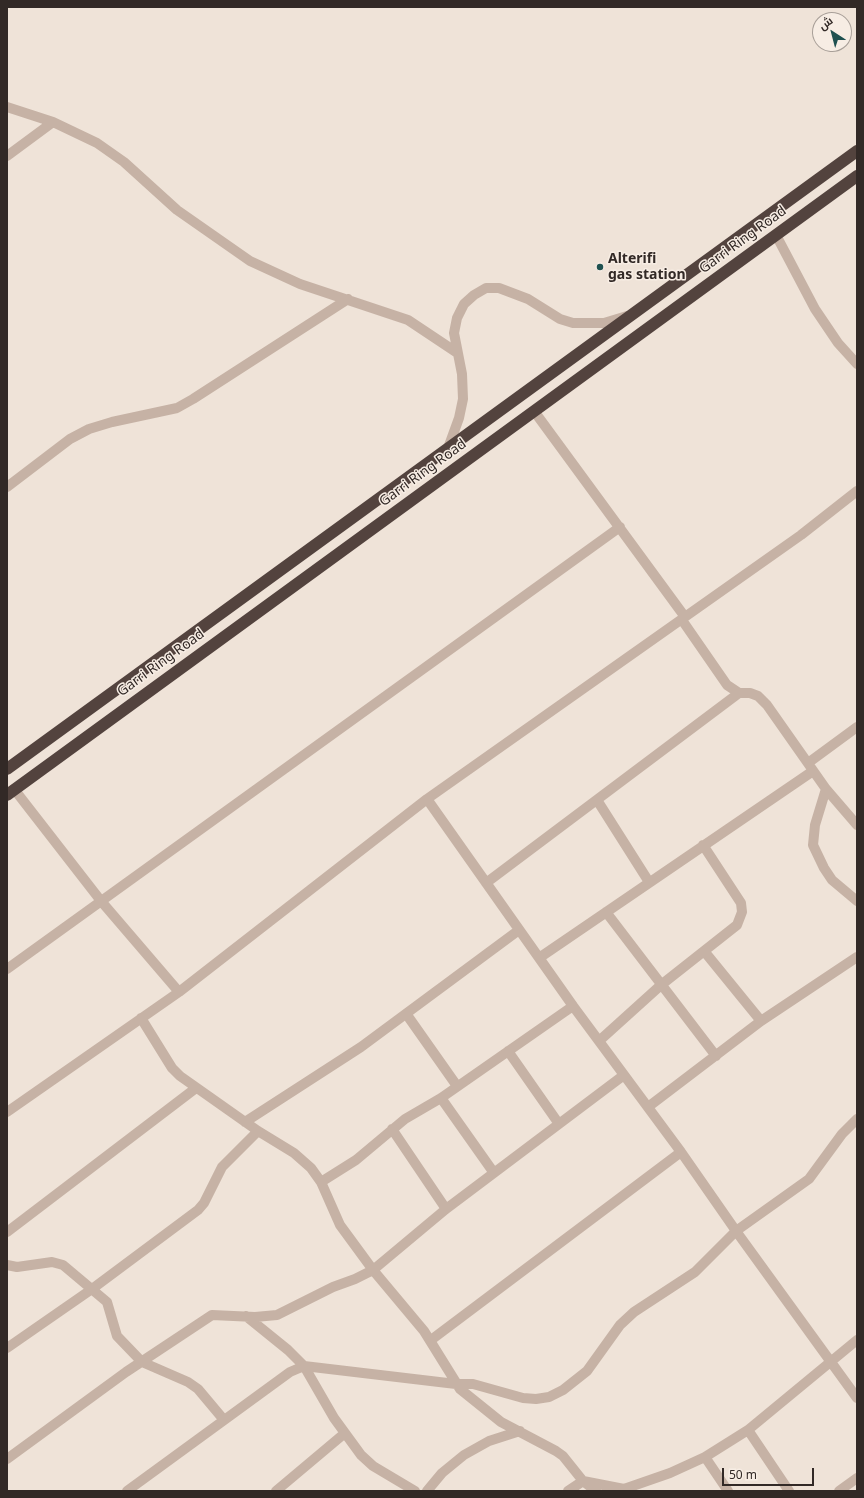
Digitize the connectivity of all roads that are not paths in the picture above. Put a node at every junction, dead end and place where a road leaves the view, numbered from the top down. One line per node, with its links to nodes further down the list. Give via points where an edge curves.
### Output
1 (7, 107): 2 (street)
2 (53, 122): 4 (street); 7 (street, via 97,143 124,162 177,210 250,261 300,284)
3 (857, 151): 8 (highway, Garri Ring Road)
4 (7, 156)
5 (857, 176): 6 (highway, Garri Ring Road)
6 (776, 235): 10 (street, via 815,309 838,343); 11 (highway, Garri Ring Road)
7 (348, 299): 9 (street, via 408,320); 13 (street, via 177,408 89,429 70,439)
8 (632, 315): 9 (street, via 604,323 573,324 514,293 499,288 486,288 464,304 457,318 454,333); 12 (highway, Garri Ring Road)
9 (456, 352): 12 (street, via 462,374 463,399)
10 (857, 364)
11 (534, 411): 15 (street); 22 (highway, Garri Ring Road)
12 (447, 450): 20 (highway, Garri Ring Road)
13 (7, 487)
14 (857, 491): 16 (street)
15 (620, 527): 16 (street); 29 (street)
16 (683, 618): 17 (street, via 727,685); 23 (street)
17 (739, 693): 19 (street, via 758,696 767,705); 24 (street)
18 (857, 727): 19 (street)
19 (811, 767): 21 (street); 26 (street)
20 (7, 769)
21 (826, 788): 25 (street); 30 (street, via 815,825 813,845 832,880)
22 (11, 792): 29 (street)
23 (427, 799): 28 (street); 38 (street)
24 (597, 800): 27 (street); 28 (street)
25 (857, 824)
26 (703, 845): 27 (street); 33 (street, via 741,903 742,912 738,925)
27 (649, 882): 31 (street)
28 (486, 883): 32 (street)
29 (101, 901): 36 (street); 38 (street)
30 (857, 901)
31 (606, 912): 35 (street); 37 (street)
32 (519, 930): 35 (street); 40 (street)
33 (704, 951): 37 (street); 42 (street)
34 (857, 957): 42 (street)
35 (539, 958): 39 (street)
36 (7, 969)
37 (661, 985): 43 (street); 45 (street)
38 (179, 992): 41 (street)
39 (574, 1006): 43 (street); 44 (street)
40 (407, 1015): 47 (street); 53 (street, via 361,1048)
41 (141, 1018): 48 (street, via 172,1068); 51 (street)
42 (761, 1021): 45 (street)
43 (599, 1041): 46 (street)
44 (508, 1051): 47 (street); 54 (street)
45 (716, 1056): 50 (street)
46 (624, 1075): 50 (street); 54 (street)
47 (457, 1086): 49 (street)
48 (196, 1088): 53 (street); 62 (street)
49 (441, 1098): 55 (street); 58 (street)
50 (648, 1107): 57 (street)
51 (7, 1112)
52 (857, 1119): 61 (street, via 842,1134 809,1179)
53 (245, 1122): 56 (street)
54 (559, 1124): 58 (street)
55 (392, 1129): 59 (street, via 356,1160); 60 (street)
56 (258, 1131): 59 (street, via 294,1153 311,1168); 65 (street, via 222,1167 198,1210)
57 (681, 1152): 61 (street); 67 (street)
58 (494, 1173): 60 (street)
59 (321, 1182): 64 (street, via 340,1225)
60 (446, 1209): 64 (street)
61 (736, 1231): 71 (street); 73 (street, via 695,1272 625,1320 587,1371 563,1390 549,1397 529,1399 473,1384)
62 (7, 1232)
63 (7, 1265): 65 (street, via 17,1267 57,1263)
64 (373, 1270): 66 (street, via 277,1315); 67 (street)
65 (92, 1289): 69 (street); 70 (street, via 107,1302 120,1340)
66 (246, 1316): 70 (street, via 212,1315); 72 (street)
67 (431, 1340): 73 (street)
68 (857, 1340): 71 (street)
69 (7, 1348)
70 (142, 1362): 75 (street, via 198,1389); 80 (street)
71 (829, 1362): 74 (street); 76 (street)
72 (304, 1366): 73 (street); 75 (street, via 290,1372); 78 (street)
73 (456, 1384): 77 (street, via 501,1422)
74 (857, 1398)
75 (224, 1420): 83 (street)
76 (748, 1430): 79 (street); 90 (street)
77 (520, 1432): 82 (street, via 563,1456); 86 (street, via 489,1441 473,1449 452,1463)
78 (345, 1433): 84 (street); 85 (street, via 367,1461)
79 (705, 1457): 82 (street, via 670,1473 624,1489); 89 (street)
80 (7, 1459)
81 (857, 1478): 91 (street)
82 (583, 1481): 87 (street); 88 (street)
83 (127, 1491)
84 (276, 1491)
85 (415, 1491)
86 (427, 1491)
87 (568, 1491)
88 (596, 1491)
89 (728, 1491)
90 (789, 1491)
91 (839, 1491)

